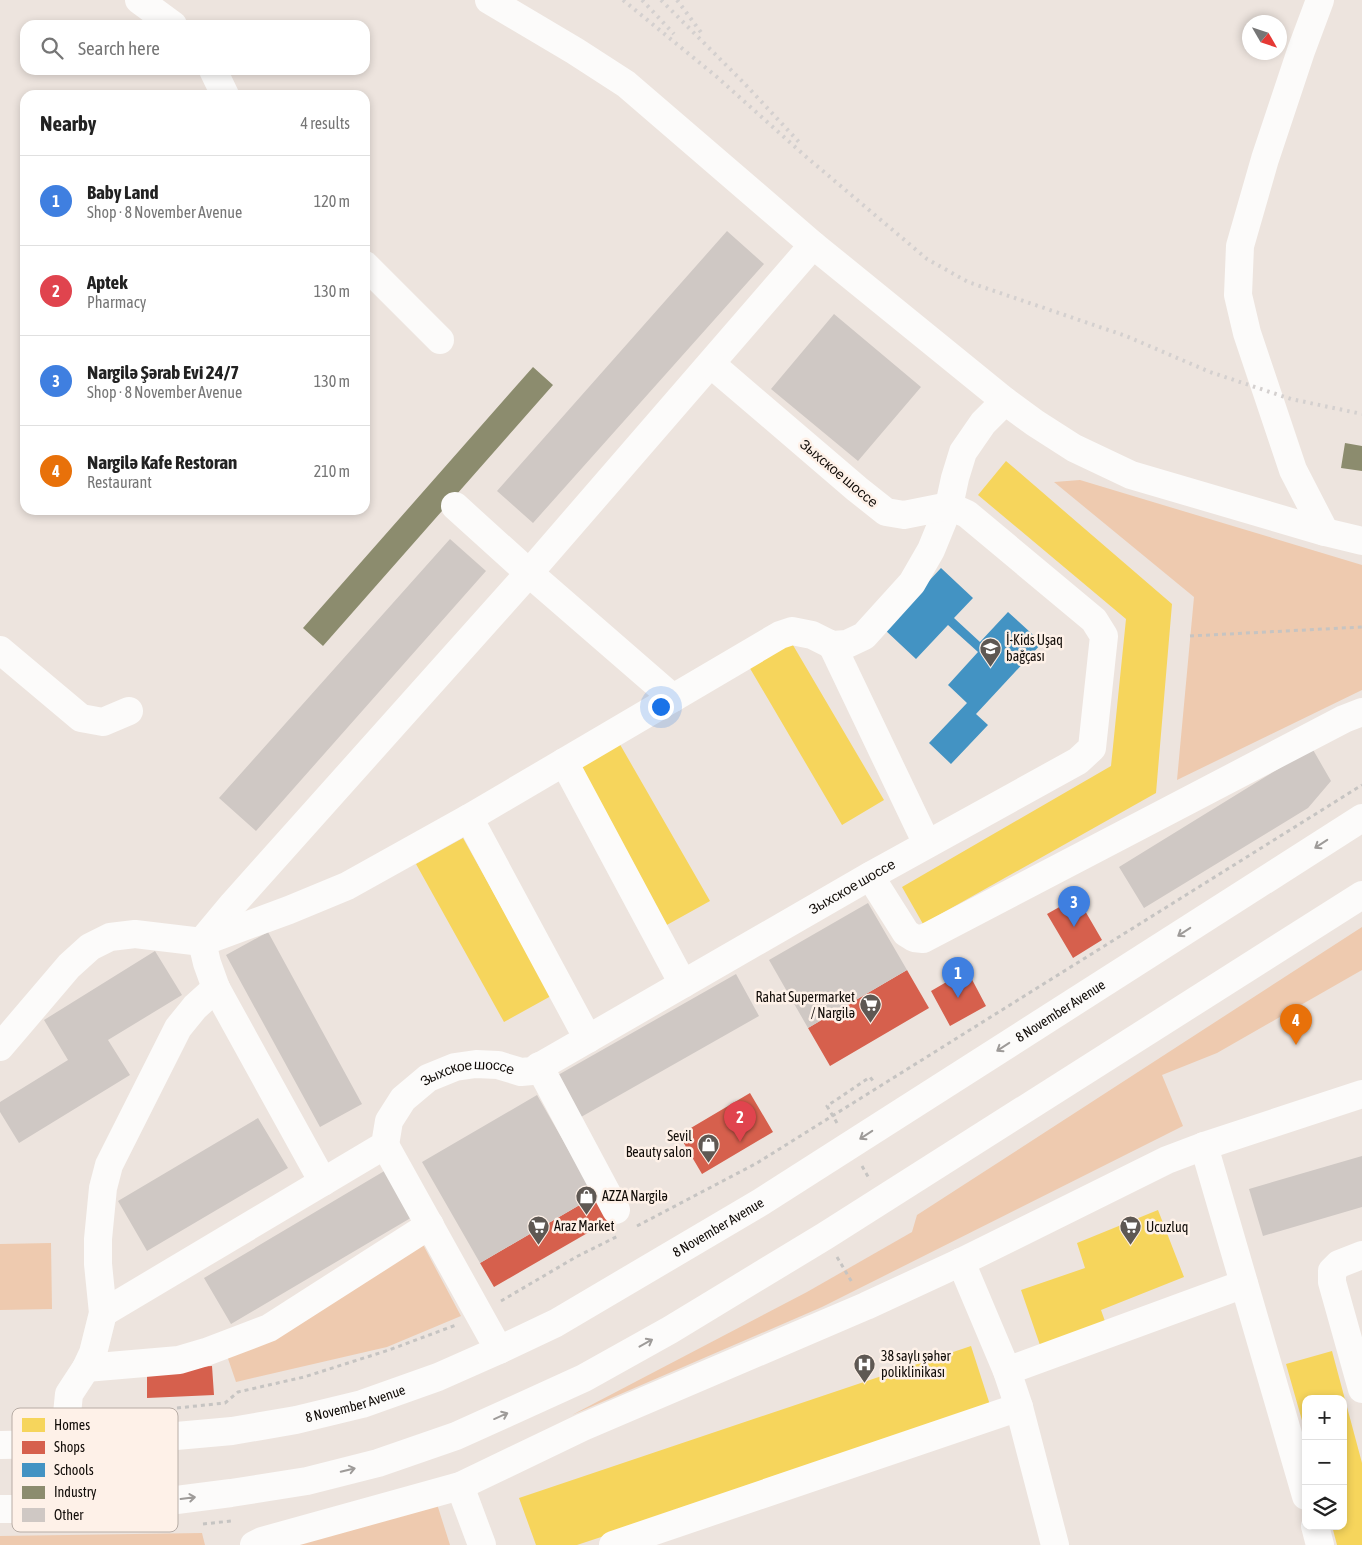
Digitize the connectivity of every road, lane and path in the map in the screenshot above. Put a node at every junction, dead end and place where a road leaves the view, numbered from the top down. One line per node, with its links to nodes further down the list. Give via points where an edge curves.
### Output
1 (139, 0): 4 (main road)
2 (489, 0): 7 (main road, via 626,84)
3 (1320, 0): 14 (main road, via 1265,159 1240,246 1238,295 1247,333 1293,470)
4 (166, 20)
5 (215, 75): 6 (main road)
6 (223, 90)
7 (813, 245): 10 (main road); 11 (main road)
8 (370, 270): 9 (main road)
9 (440, 340)
10 (711, 364): 13 (main road, Зыхское шоссе, via 886,512 904,515); 16 (main road)
11 (1005, 400): 13 (main road, via 983,423 963,452); 14 (main road, via 1074,448 1130,475)
12 (455, 506): 16 (main road)
13 (949, 506): 19 (main road, via 931,550 912,583 864,636 848,644); 28 (main road, Зыхское шоссе, via 967,514 1094,620 1104,636 1092,748 1078,761)
14 (1325, 532): 15 (main road)
15 (1362, 541)
16 (529, 573): 21 (main road); 31 (main road)
17 (1362, 627): 18 (path)
18 (1190, 636)
19 (832, 645): 21 (main road, via 812,635 792,631 780,635); 28 (main road)
20 (0, 650): 22 (main road, via 82,718 103,722)
21 (673, 698): 24 (main road)
22 (129, 712)
23 (1362, 712): 29 (main road, via 923,939 906,934)
24 (564, 762): 26 (main road); 32 (main road)
25 (1362, 785): 43 (path, via 758,1163)
26 (469, 818): 31 (main road, via 347,886); 34 (main road)
27 (1362, 818): 52 (main road, 8 November Avenue, one-way to 52, via 761,1202 556,1323)
28 (927, 844): 29 (main road, Зыхское шоссе)
29 (870, 876): 32 (main road, Зыхское шоссе)
30 (1362, 895): 45 (main road)
31 (202, 942): 33 (main road); 35 (main road, via 134,934 110,937 90,947 69,966)
32 (683, 984): 34 (main road, Зыхское шоссе)
33 (216, 988): 42 (main road); 50 (main road, via 178,1028 110,1165 103,1188 98,1240)
34 (588, 1039): 36 (main road, Зыхское шоссе)
35 (0, 1047)
36 (539, 1066): 40 (main road, Зыхское шоссе, via 532,1071 521,1072 498,1065 476,1064 455,1067 428,1078 403,1098 389,1120); 43 (main road)
37 (874, 1082): 39 (path, via 870,1077)
38 (1362, 1094): 41 (main road)
39 (827, 1106)
40 (385, 1145): 42 (main road); 44 (main road)
41 (1204, 1146): 47 (main road, via 1167,1160); 48 (main road)
42 (323, 1182): 50 (main road)
43 (624, 1224): 51 (path, via 576,1257)
44 (430, 1226): 51 (main road); 53 (main road, via 269,1328 179,1360)
45 (825, 1236): 49 (path); 62 (main road, one-way to 45, via 306,1481 378,1463 456,1436 584,1378)
46 (1362, 1255): 55 (main road, via 1339,1264 1332,1271 1332,1282)
47 (961, 1262): 49 (main road); 54 (main road)
48 (1244, 1284): 54 (main road); 60 (main road)
49 (866, 1306): 61 (main road, via 583,1427)
50 (103, 1313): 53 (main road)
51 (478, 1314): 52 (main road); 58 (path, via 460,1324 389,1350 304,1377 238,1392 226,1403)
52 (499, 1350): 59 (main road, 8 November Avenue, via 438,1377 362,1404 232,1431)
53 (86, 1368): 57 (main road, via 69,1394)
54 (1007, 1371): 56 (main road)
55 (1362, 1389)
56 (1019, 1407): 64 (main road); 68 (main road)
57 (67, 1408)
58 (177, 1408)
59 (178, 1435)
60 (1303, 1485)
61 (460, 1486): 65 (main road); 66 (main road)
62 (178, 1500)
63 (1316, 1530): 69 (main road)
64 (662, 1537): 67 (main road)
65 (254, 1545)
66 (482, 1545)
67 (613, 1545)
68 (1055, 1545)
69 (1320, 1545)

